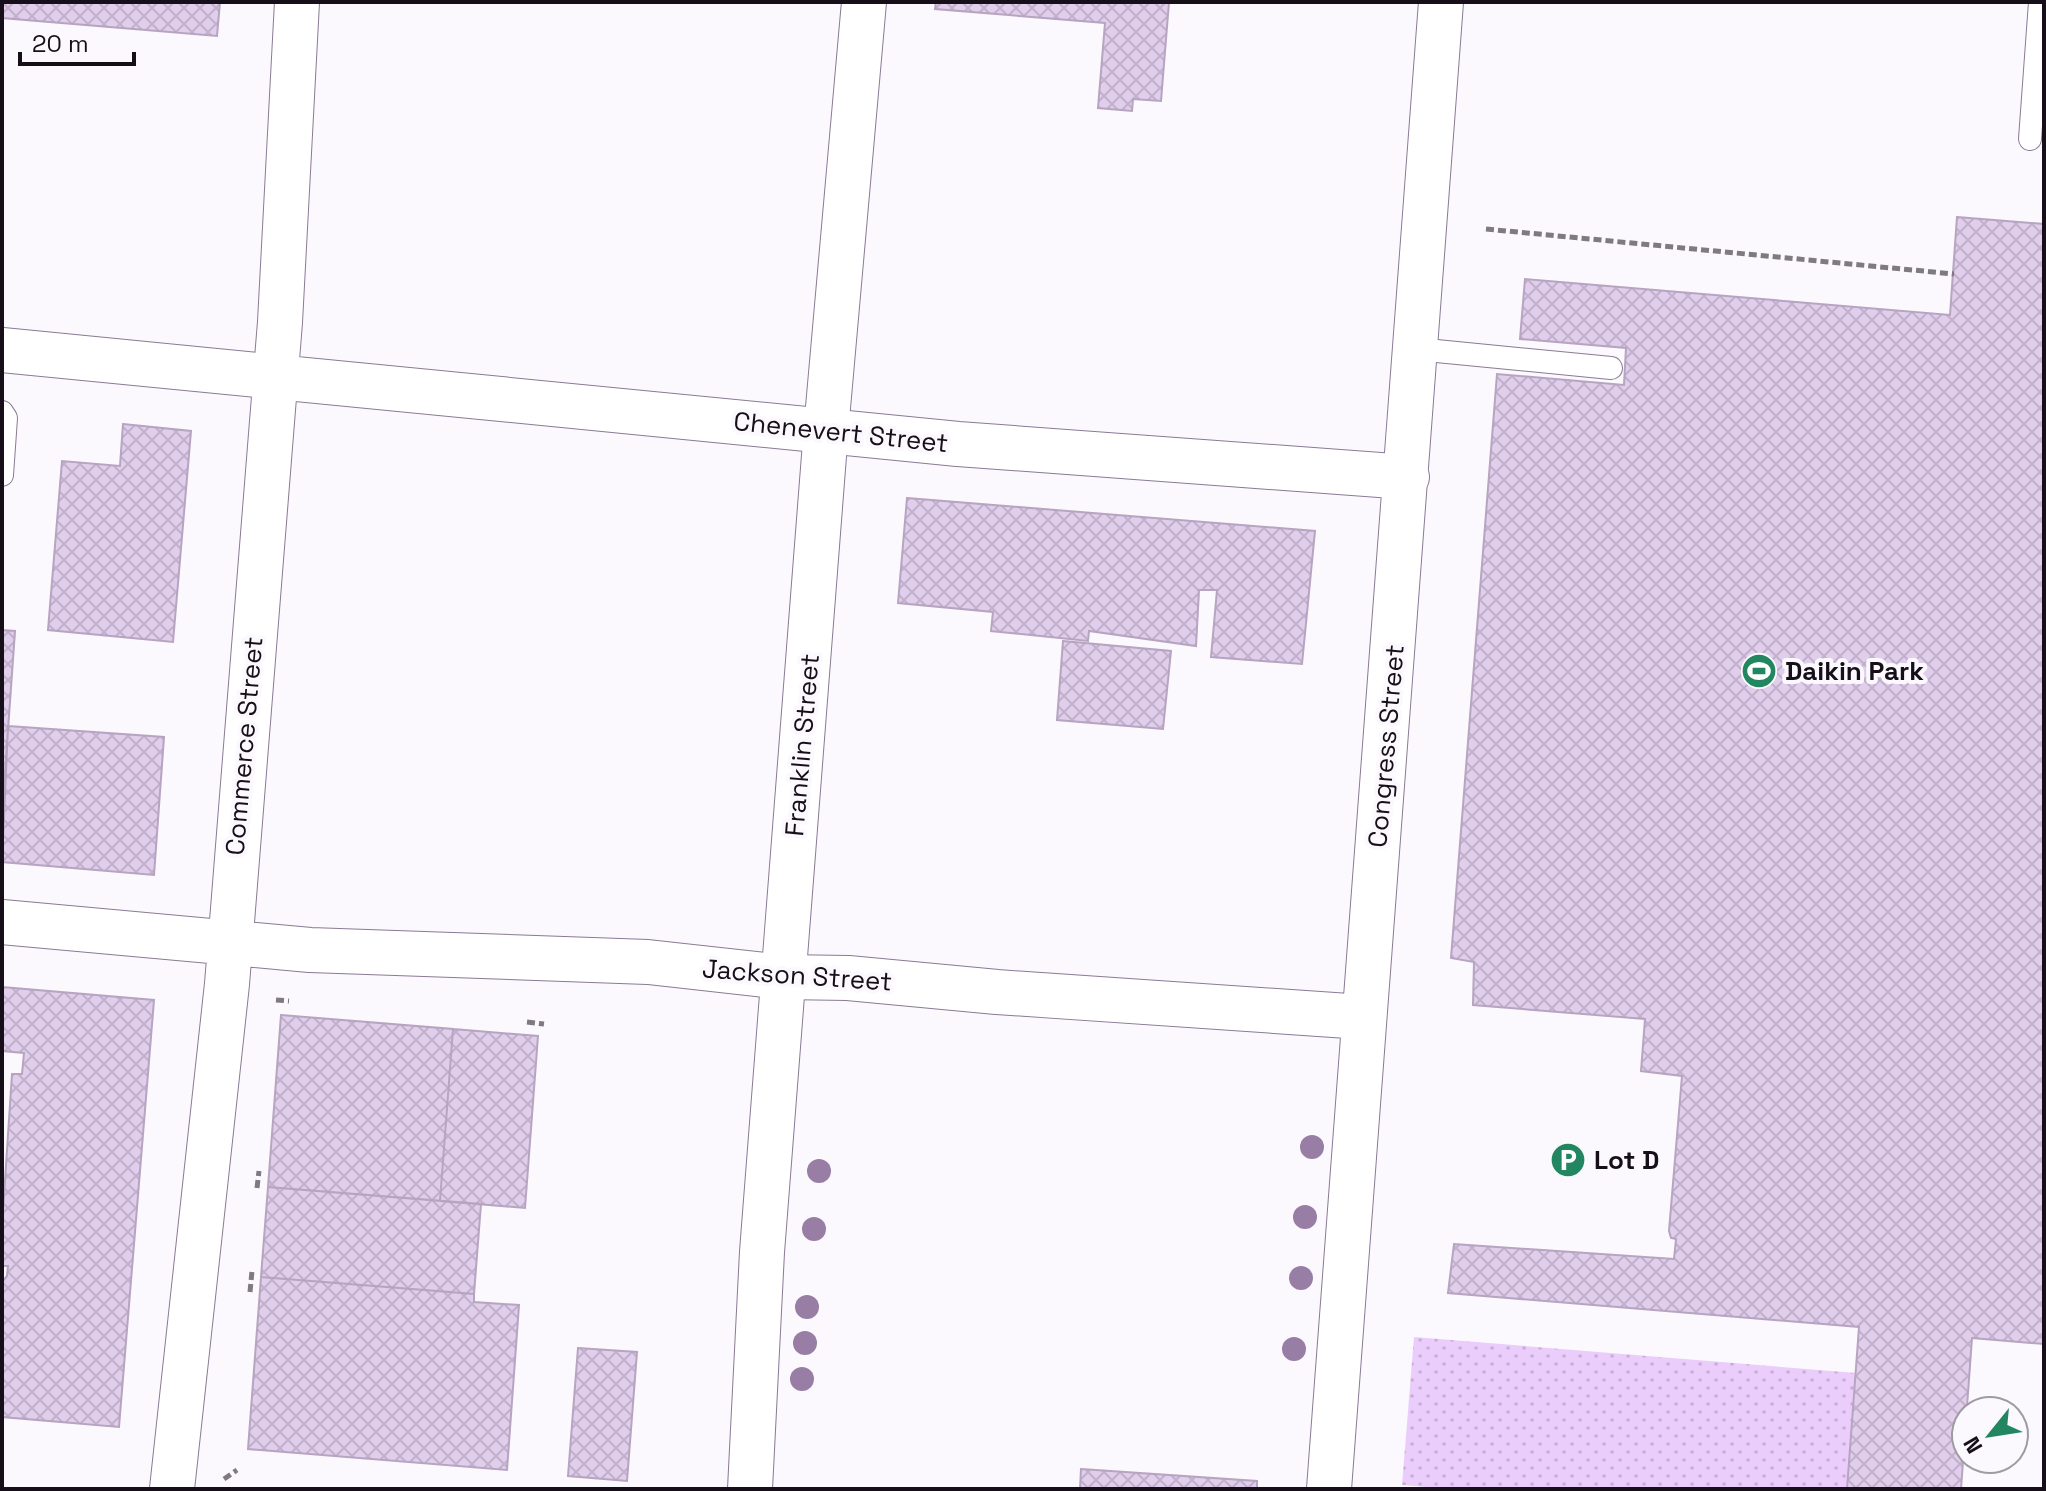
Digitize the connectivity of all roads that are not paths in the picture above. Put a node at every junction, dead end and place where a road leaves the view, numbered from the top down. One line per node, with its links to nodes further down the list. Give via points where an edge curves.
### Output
1 (297, 2): 9 (street, Commerce Street)
2 (864, 2): 11 (street, Franklin Street)
3 (1441, 2): 6 (street, Congress Street)
4 (2040, 2): 5 (lane)
5 (2030, 139)
6 (1416, 349): 8 (lane); 13 (street, Congress Street)
7 (2, 350): 9 (street, Chenevert Street)
8 (1611, 368)
9 (275, 377): 11 (street, Chenevert Street); 15 (street, Commerce Street)
10 (2, 412): 12 (lane)
11 (826, 430): 13 (street, Chenevert Street); 16 (street, Franklin Street)
12 (2, 475)
13 (1407, 477): 17 (street, Congress Street)
14 (2, 922): 15 (street, Jackson Street)
15 (230, 942): 16 (street, Jackson Street, via 310,950 648,962); 18 (street, Commerce Street)
16 (783, 977): 17 (street, Jackson Street); 19 (street, Franklin Street)
17 (1363, 1017): 20 (street, Congress Street)
18 (172, 1489)
19 (750, 1489)
20 (1329, 1489)

